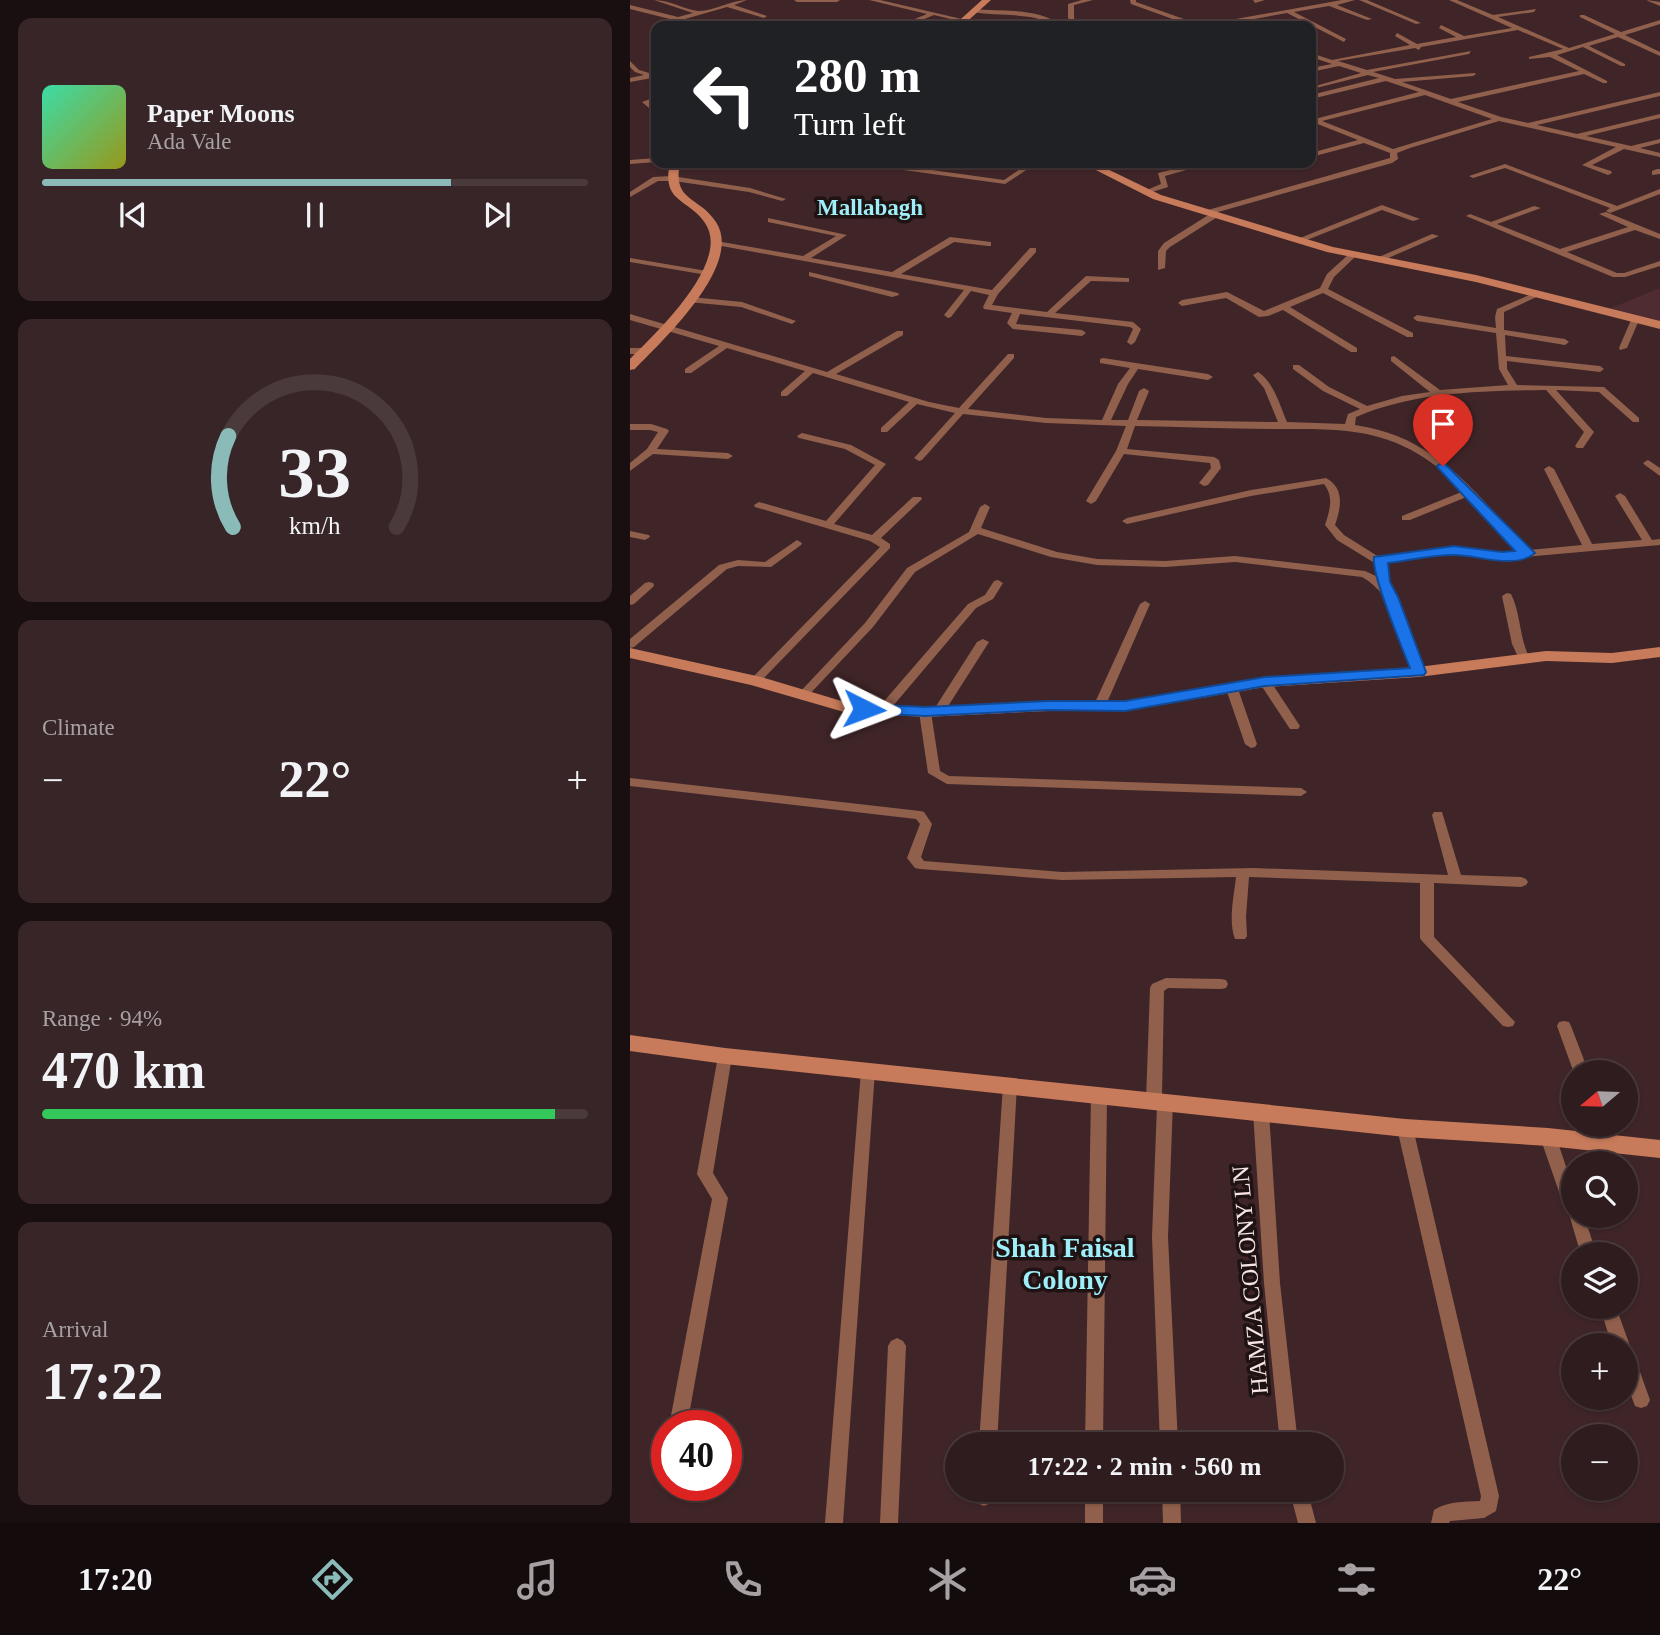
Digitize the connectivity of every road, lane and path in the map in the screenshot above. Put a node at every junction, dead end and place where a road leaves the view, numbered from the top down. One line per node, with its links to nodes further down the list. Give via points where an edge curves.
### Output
1 (657, 0): 23 (street)
2 (744, 0): 18 (street)
3 (797, 0): 4 (street)
4 (837, 0)
5 (872, 0): 24 (street)
6 (980, 0): 7 (street)
7 (987, 0): 21 (street)
8 (1090, 0): 33 (street, via 1071,4)
9 (1133, 0): 34 (street)
10 (1352, 0): 16 (street)
11 (1362, 0): 38 (street)
12 (1452, 0): 15 (street)
13 (1472, 0): 15 (street)
14 (1650, 1): 17 (street)
15 (1460, 3): 26 (street)
16 (1330, 4): 22 (street); 28 (street)
17 (1660, 4)
18 (728, 5): 23 (street); 25 (street)
19 (631, 6): 23 (street, via 678,19)
20 (1534, 10): 26 (street)
21 (974, 11): 31 (street); 32 (street)
22 (1286, 11): 35 (street); 36 (street)
23 (699, 13)
24 (932, 14): 29 (street); 30 (street)
25 (764, 16)
26 (1496, 16): 41 (street)
27 (1582, 16): 43 (street)
28 (1368, 19)
29 (914, 21)
30 (954, 21)
31 (962, 21)
32 (1052, 21)
33 (1072, 21)
34 (1183, 21)
35 (1233, 21)
36 (1309, 21)
37 (1660, 22): 43 (street)
38 (1418, 23)
39 (1316, 24): 45 (street)
40 (1441, 27): 44 (street)
41 (1521, 28): 44 (street); 48 (street)
42 (1397, 35): 47 (street)
43 (1620, 35): 46 (street); 50 (street)
44 (1463, 38): 47 (street)
45 (1344, 40)
46 (1583, 45): 48 (street); 57 (street)
47 (1419, 47): 54 (street)
48 (1567, 49): 51 (street)
49 (1469, 52): 59 (street)
50 (1660, 54)
51 (1551, 55): 53 (street); 60 (street)
52 (1316, 57): 54 (street)
53 (1531, 58)
54 (1330, 61): 56 (street)
55 (630, 63): 62 (street)
56 (1339, 64): 58 (street); 59 (street)
57 (1622, 65)
58 (1316, 69)
59 (1368, 72): 65 (street); 67 (street)
60 (1586, 72): 66 (street); 71 (street)
61 (1473, 74): 65 (street)
62 (651, 75)
63 (651, 76): 64 (street)
64 (630, 80)
65 (1391, 80): 68 (street); 70 (street)
66 (1605, 82)
67 (1316, 88)
68 (1424, 93): 71 (street); 74 (street)
69 (1660, 94): 76 (street)
70 (1316, 96)
71 (1449, 102): 73 (street)
72 (1660, 116): 77 (street)
73 (1499, 119): 76 (street); 81 (street)
74 (1316, 120)
75 (1316, 122): 78 (street)
76 (1525, 126): 77 (street)
77 (1574, 137): 80 (street)
78 (1363, 141): 81 (street); 82 (street)
79 (1660, 141): 80 (street)
80 (1626, 148): 83 (street); 91 (street, via 1586,165)
81 (1393, 152): 100 (street, via 1394,159)
82 (1316, 154)
83 (1660, 155)
84 (651, 160): 85 (street)
85 (630, 162)
86 (674, 168): 93 (street)
87 (903, 168): 88 (street, via 1005,182)
88 (1026, 168)
89 (1097, 168): 95 (street)
90 (1188, 168): 95 (street, via 1161,175 1165,185)
91 (1608, 173)
92 (1473, 176): 99 (street, via 1505,166)
93 (672, 179): 96 (street, via 656,179); 97 (street); 109 (street, via 681,198 712,224)
94 (1660, 191): 99 (street)
95 (1146, 192): 100 (street)
96 (630, 195)
97 (782, 199)
98 (1537, 208): 104 (street)
99 (1616, 208): 105 (street, via 1603,214)
100 (1214, 213): 108 (street); 119 (street, via 1167,245)
101 (1470, 216): 104 (street)
102 (1416, 219): 108 (street, via 1382,207)
103 (771, 220): 114 (street, via 843,235)
104 (1491, 224): 112 (street)
105 (1635, 227): 107 (street); 112 (street)
106 (1435, 236): 116 (street)
107 (1660, 237)
108 (1299, 240): 113 (street)
109 (716, 243): 114 (street); 120 (street)
110 (988, 244): 121 (street, via 949,240)
111 (1033, 250): 127 (street)
112 (1560, 252): 117 (street, via 1621,275)
113 (1352, 256): 116 (street); 126 (street, via 1329,276)
114 (807, 257): 118 (street)
115 (630, 260): 120 (street)
116 (1376, 260): 129 (street)
117 (1660, 263)
118 (865, 268): 121 (street); 124 (street)
119 (1161, 268)
120 (708, 273): 130 (street)
121 (896, 273): 125 (street)
122 (812, 274): 124 (street)
123 (1126, 280): 135 (street, via 1089,278)
124 (846, 281): 128 (street)
125 (969, 289): 127 (street); 134 (street)
126 (1323, 290): 132 (street); 145 (street)
127 (994, 293): 133 (street, via 987,307)
128 (895, 295)
129 (1537, 295): 138 (street); 142 (street, via 1500,311)
130 (691, 300): 139 (street, via 742,305); 141 (street)
131 (1182, 303): 132 (street, via 1224,295 1262,315)
132 (1285, 307): 150 (street)
133 (1017, 312): 135 (street); 143 (street, via 1013,326)
134 (948, 315)
135 (1048, 315): 146 (street, via 1133,325 1137,329)
136 (630, 317): 141 (street)
137 (1417, 318): 142 (street)
138 (1635, 320): 140 (street); 149 (street)
139 (792, 321)
140 (1660, 325)
141 (666, 327): 148 (street); 152 (street)
142 (1500, 331): 147 (street); 154 (street)
143 (1082, 332)
144 (900, 333): 163 (street)
145 (1410, 335)
146 (1131, 342)
147 (1565, 342)
148 (726, 345): 161 (street); 162 (street)
149 (1623, 348)
150 (1354, 350)
151 (630, 351): 152 (street)
152 (644, 351): 157 (street)
153 (1011, 356): 173 (street)
154 (1502, 358): 160 (street); 166 (street)
155 (1394, 359): 170 (street)
156 (1103, 361): 158 (street)
157 (630, 366)
158 (1135, 367): 165 (street); 175 (street)
159 (1296, 367): 172 (street, via 1326,389)
160 (1600, 369)
161 (811, 370): 163 (street); 169 (street)
162 (688, 371)
163 (828, 375): 171 (street)
164 (1258, 375): 178 (street)
165 (1208, 377)
166 (1514, 388): 167 (street); 170 (street)
167 (1550, 389): 174 (street, via 1601,389); 182 (street, via 1589,432)
168 (1144, 391): 176 (street)
169 (784, 394)
170 (1439, 394): 172 (street)
171 (915, 401): 173 (street); 180 (street)
172 (1365, 408): 177 (street, via 1351,416)
173 (961, 411): 175 (street); 186 (street)
174 (1636, 420)
175 (1106, 421): 176 (street)
176 (1134, 422): 178 (street); 184 (street)
177 (1350, 425): 178 (street); 192 (street, via 1377,431 1427,454)
178 (1284, 426)
179 (630, 427): 183 (street, via 663,430)
180 (884, 430)
181 (802, 436): 200 (street, via 848,447 881,464)
182 (1580, 446)
183 (651, 451): 185 (street); 188 (street)
184 (1121, 452): 191 (street, via 1214,460 1216,468); 195 (street)
185 (728, 456)
186 (919, 458)
187 (1648, 463): 190 (street)
188 (630, 468)
189 (1549, 469): 208 (street)
190 (1660, 473)
191 (1204, 483)
192 (1469, 492): 198 (street); 209 (street)
193 (1620, 496): 205 (street)
194 (917, 499): 204 (street)
195 (1091, 501)
196 (759, 505): 200 (street)
197 (985, 506): 201 (street)
198 (1406, 519)
199 (1127, 521): 210 (street, via 1251,492 1325,481 1337,503 1330,525 1335,533)
200 (828, 525): 204 (street)
201 (976, 530): 211 (street, via 1040,551 1097,562 1235,559 1335,568); 226 (street, via 911,570 869,625)
202 (630, 534): 203 (street)
203 (645, 537)
204 (874, 539): 223 (street, via 885,548)
205 (1648, 542): 206 (street); 208 (street)
206 (1660, 542)
207 (797, 543): 218 (street, via 767,565 727,565)
208 (1589, 548): 209 (street)
209 (1528, 553): 210 (street, via 1502,556 1454,551)
210 (1378, 560): 211 (street, via 1383,566)
211 (1383, 582): 222 (street)
212 (998, 583): 228 (street, via 989,597 972,606)
213 (649, 585): 215 (street)
214 (1507, 596): 221 (street, via 1516,644)
215 (630, 602)
216 (1145, 604): 227 (street)
217 (983, 642): 229 (street)
218 (630, 645)
219 (1660, 652): 221 (street, via 1634,657)
220 (630, 653): 223 (street)
221 (1524, 659): 222 (street)
222 (1418, 672): 224 (street)
223 (755, 681): 226 (street)
224 (1265, 682): 225 (street); 230 (street)
225 (1231, 686): 227 (street); 231 (street)
226 (802, 696): 228 (street, via 844,707)
227 (1099, 707): 229 (street)
228 (883, 710): 229 (street)
229 (932, 711): 233 (street, via 934,773 947,780)
230 (1294, 726)
231 (1251, 744)
232 (630, 782): 235 (street, via 920,815 926,824 914,858 920,865 1062,876)
233 (1301, 792)
234 (1438, 815): 237 (street)
235 (1243, 872): 236 (street); 239 (street)
236 (1427, 877): 237 (street); 241 (street, via 1427,938)
237 (1455, 877): 238 (street)
238 (1521, 882)
239 (1240, 936)
240 (1221, 984): 249 (street, via 1166,983 1157,988)
241 (1508, 1022)
242 (1564, 1026): 245 (street)
243 (630, 1043): 244 (street)
244 (726, 1056): 246 (street); 260 (street, via 705,1174 720,1198)
245 (1577, 1060)
246 (868, 1071): 247 (street); 268 (street)
247 (1010, 1085): 248 (street); 261 (street)
248 (1099, 1094): 249 (street); 262 (street)
249 (1160, 1101): 250 (street); 263 (street)
250 (1261, 1112): 251 (street); 264 (street, HAMZA COLONY LN)
251 (1405, 1128): 253 (street); 273 (street, via 1490,1496 1484,1509 1447,1512)
252 (1561, 1136): 253 (street)
253 (1548, 1137): 256 (street)
254 (1620, 1138): 255 (street)
255 (1660, 1149)
256 (1561, 1174)
257 (897, 1346): 269 (street)
258 (1638, 1394): 259 (street)
259 (1640, 1400)
260 (681, 1410)
261 (989, 1432)
262 (1094, 1432)
263 (1168, 1432)
264 (1288, 1432)
265 (1094, 1502): 270 (street)
266 (1171, 1502): 271 (street)
267 (1301, 1502): 272 (street)
268 (834, 1523)
269 (889, 1523)
270 (1094, 1523)
271 (1172, 1523)
272 (1307, 1523)
273 (1440, 1523)

